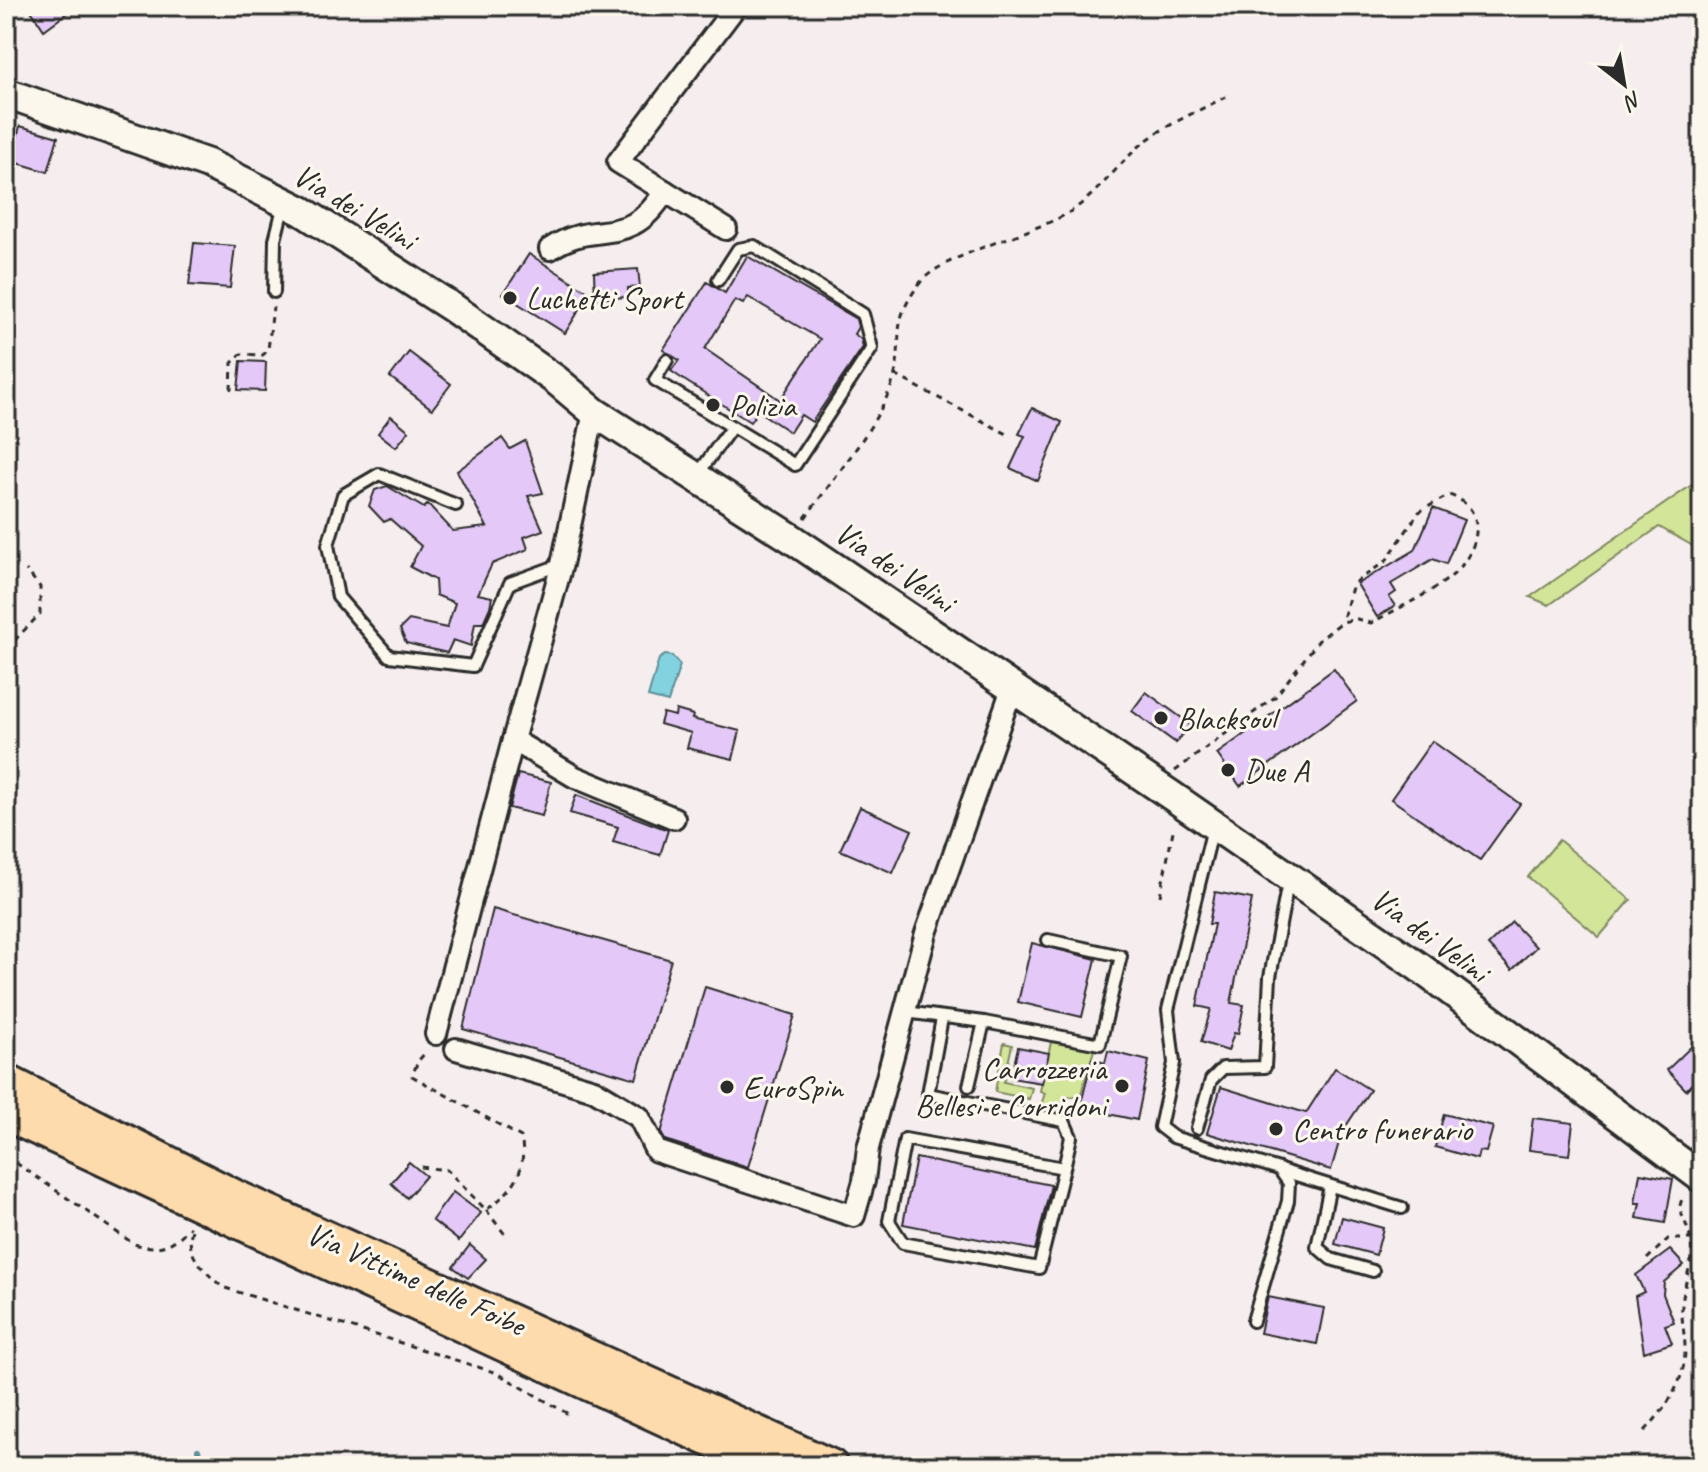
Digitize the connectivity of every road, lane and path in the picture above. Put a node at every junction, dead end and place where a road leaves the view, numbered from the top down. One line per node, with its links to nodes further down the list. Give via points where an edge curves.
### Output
1 (736, 6): 4 (street, via 618,162)
2 (6, 93): 5 (street, Via dei Velini, via 208,164)
3 (1227, 96): 11 (path, via 1150,138 1064,216 968,253 921,280 898,319)
4 (665, 191): 6 (street); 7 (street, via 636,225 570,235)
5 (285, 202): 9 (lane, via 275,240); 13 (street, Via dei Velini, via 453,308)
6 (726, 229)
7 (550, 249)
8 (718, 280): 14 (lane, via 738,249 754,246 863,314 872,348 795,465)
9 (274, 292): 12 (path, via 268,350 263,355 241,354 232,363)
10 (667, 360): 14 (lane, via 655,380)
11 (895, 375): 15 (path); 18 (path, via 850,456)
12 (231, 390)
13 (594, 412): 16 (street, Via dei Velini); 19 (street)
14 (731, 428): 16 (lane)
15 (1011, 436)
16 (697, 476): 18 (street, Via dei Velini)
17 (456, 505): 19 (lane, via 379,474 343,495 328,545 338,597 389,656 473,666 510,583)
18 (791, 538): 23 (street, Via dei Velini)
19 (562, 564): 24 (street)
20 (26, 570): 22 (path, via 40,587 40,614)
21 (1342, 622): 21 (path, via 1371,623 1451,577 1478,527 1464,500 1449,495 1419,512 1386,561 1353,584); 25 (path, via 1319,640 1275,697)
22 (6, 649)
23 (1016, 690): 25 (street, Via dei Velini); 32 (street, via 1008,700 926,933)
24 (513, 740): 27 (street, via 575,777); 35 (street)
25 (1156, 785): 26 (street, Via dei Velini)
26 (1185, 805): 28 (street, Via dei Velini); 30 (path, via 1176,817)
27 (674, 818)
28 (1213, 826): 29 (street, Via dei Velini); 44 (lane, via 1168,1010 1174,1063 1160,1127 1173,1137)
29 (1294, 881): 40 (lane, via 1286,893 1270,977 1265,1067 1223,1068 1211,1080); 45 (street, Via dei Velini)
30 (1160, 896)
31 (1048, 940): 34 (lane, via 1121,956 1100,1044)
32 (905, 1012): 33 (lane); 36 (street, via 854,1216 656,1151 639,1117 594,1090)
33 (942, 1018): 34 (lane); 43 (lane, via 928,1094 1064,1121 1071,1137)
34 (984, 1022): 38 (lane)
35 (436, 1034): 48 (path, via 412,1076 521,1137 524,1155 510,1193)
36 (456, 1049)
37 (6, 1081): 57 (main road, Via Vittime delle Foibe, via 234,1196)
38 (969, 1086)
39 (6, 1114): 56 (main road, Via Vittime delle Foibe)
40 (1197, 1128)
41 (6, 1156): 54 (path, via 134,1244 154,1250 170,1245 195,1222 190,1250 222,1287 497,1373)
42 (421, 1167): 48 (path, via 447,1170)
43 (1064, 1168): 43 (lane, via 905,1139 889,1221 903,1243 1039,1268)
44 (1279, 1169): 46 (lane); 53 (lane, via 1289,1183 1288,1201)
45 (1696, 1173): 50 (path, via 1679,1209)
46 (1330, 1186): 47 (lane); 52 (lane, via 1317,1247 1331,1259)
47 (1402, 1208)
48 (486, 1210): 49 (path)
49 (507, 1237)
50 (1692, 1239): 51 (path, via 1668,1239); 55 (path, via 1694,1254 1681,1320 1685,1362 1670,1403)
51 (1647, 1259)
52 (1373, 1271)
53 (1253, 1321)
54 (570, 1415)
55 (1645, 1431)
56 (766, 1466)
57 (831, 1466)

